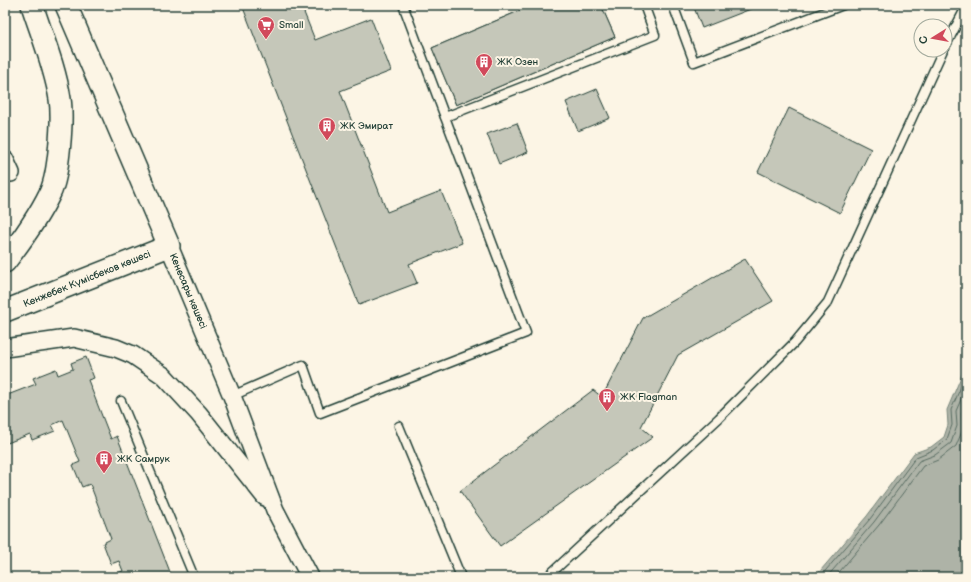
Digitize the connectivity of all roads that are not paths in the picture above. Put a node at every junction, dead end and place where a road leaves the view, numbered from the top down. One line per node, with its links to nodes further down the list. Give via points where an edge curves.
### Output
1 (32, 5): 12 (street, via 60,100 61,146 51,192 27,233)
2 (66, 5): 11 (street, Кенесары көшесі)
3 (403, 5): 10 (lane)
4 (644, 5): 10 (lane, via 655,35)
5 (673, 5): 6 (lane, via 694,62)
6 (844, 5)
7 (966, 7): 8 (lane)
8 (953, 31)
9 (939, 58): 22 (lane, via 828,302 795,342 719,418)
10 (445, 117): 15 (lane, via 526,334 320,413 302,365)
11 (169, 246): 13 (street, Кенжебек Күмісбеков көшесі); 15 (street, Кенесары көшесі)
12 (5, 262)
13 (5, 311)
14 (5, 348): 18 (street, via 74,338 116,348 133,355 164,376 199,414)
15 (232, 396): 18 (street, Кенесары көшесі)
16 (121, 401): 19 (lane)
17 (399, 426): 21 (lane)
18 (275, 510): 20 (street, Кенесары көшесі)
19 (194, 577)
20 (309, 577)
21 (461, 577)
22 (547, 577)

